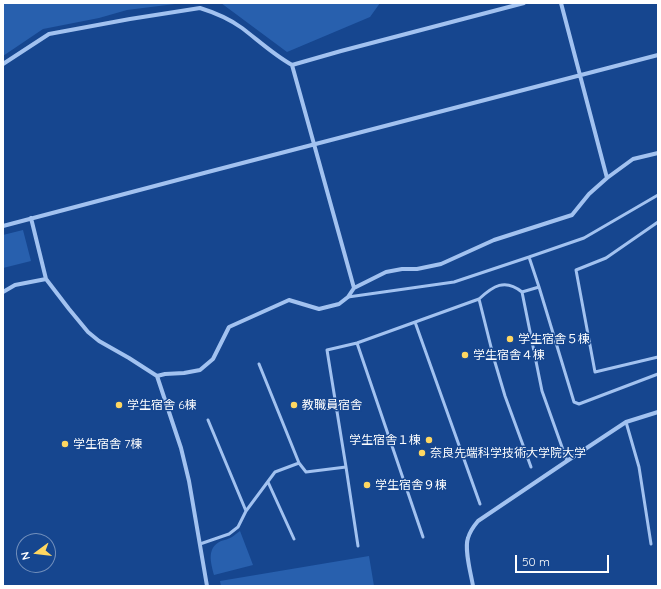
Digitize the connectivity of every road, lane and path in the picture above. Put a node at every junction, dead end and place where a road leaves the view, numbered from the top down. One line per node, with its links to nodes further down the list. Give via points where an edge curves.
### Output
1 (524, 3): 5 (street)
2 (561, 3): 6 (street)
3 (658, 55): 6 (street)
4 (3, 64): 5 (street, via 48,34 200,8 241,27)
5 (292, 66): 7 (street)
6 (580, 75): 7 (street); 9 (street)
7 (314, 144): 11 (street); 17 (street)
8 (658, 153): 9 (street, via 633,159)
9 (607, 178): 17 (street, via 589,194 572,215 494,240 441,264 386,272)
10 (658, 195): 14 (lane, via 584,238)
11 (30, 218): 13 (street); 15 (street)
12 (658, 222): 24 (lane, via 606,258 576,270 595,372)
13 (3, 226)
14 (529, 257): 16 (lane); 20 (lane, via 454,282)
15 (46, 279): 18 (street, via 15,285); 27 (street, via 88,332)
16 (539, 287): 19 (lane); 26 (lane, via 574,402 579,404)
17 (354, 288): 20 (street)
18 (3, 292)
19 (522, 292): 21 (lane, via 507,284 489,290); 31 (lane, via 542,391)
20 (348, 297): 27 (street, via 339,304 319,309 289,300 229,327 213,359 200,370)
21 (479, 298): 22 (lane); 34 (lane, via 505,396)
22 (415, 322): 23 (lane); 36 (lane)
23 (357, 343): 33 (lane, via 327,350); 38 (lane)
24 (658, 357)
25 (259, 364): 32 (lane)
26 (658, 374)
27 (157, 376): 40 (street, via 181,448)
28 (658, 412): 30 (street)
29 (208, 420): 37 (lane)
30 (626, 422): 31 (street); 41 (lane, via 639,467)
31 (567, 461): 44 (street, via 478,521 471,530 467,540 467,552)
32 (299, 463): 33 (lane, via 306,472); 35 (lane, via 275,472)
33 (346, 467): 42 (lane)
34 (531, 467)
35 (268, 482): 37 (lane); 39 (lane)
36 (480, 504)
37 (246, 512): 40 (lane, via 238,527 229,534)
38 (424, 537)
39 (294, 539)
40 (200, 544): 43 (street)
41 (651, 544)
42 (358, 546)
43 (207, 586)
44 (473, 586)

